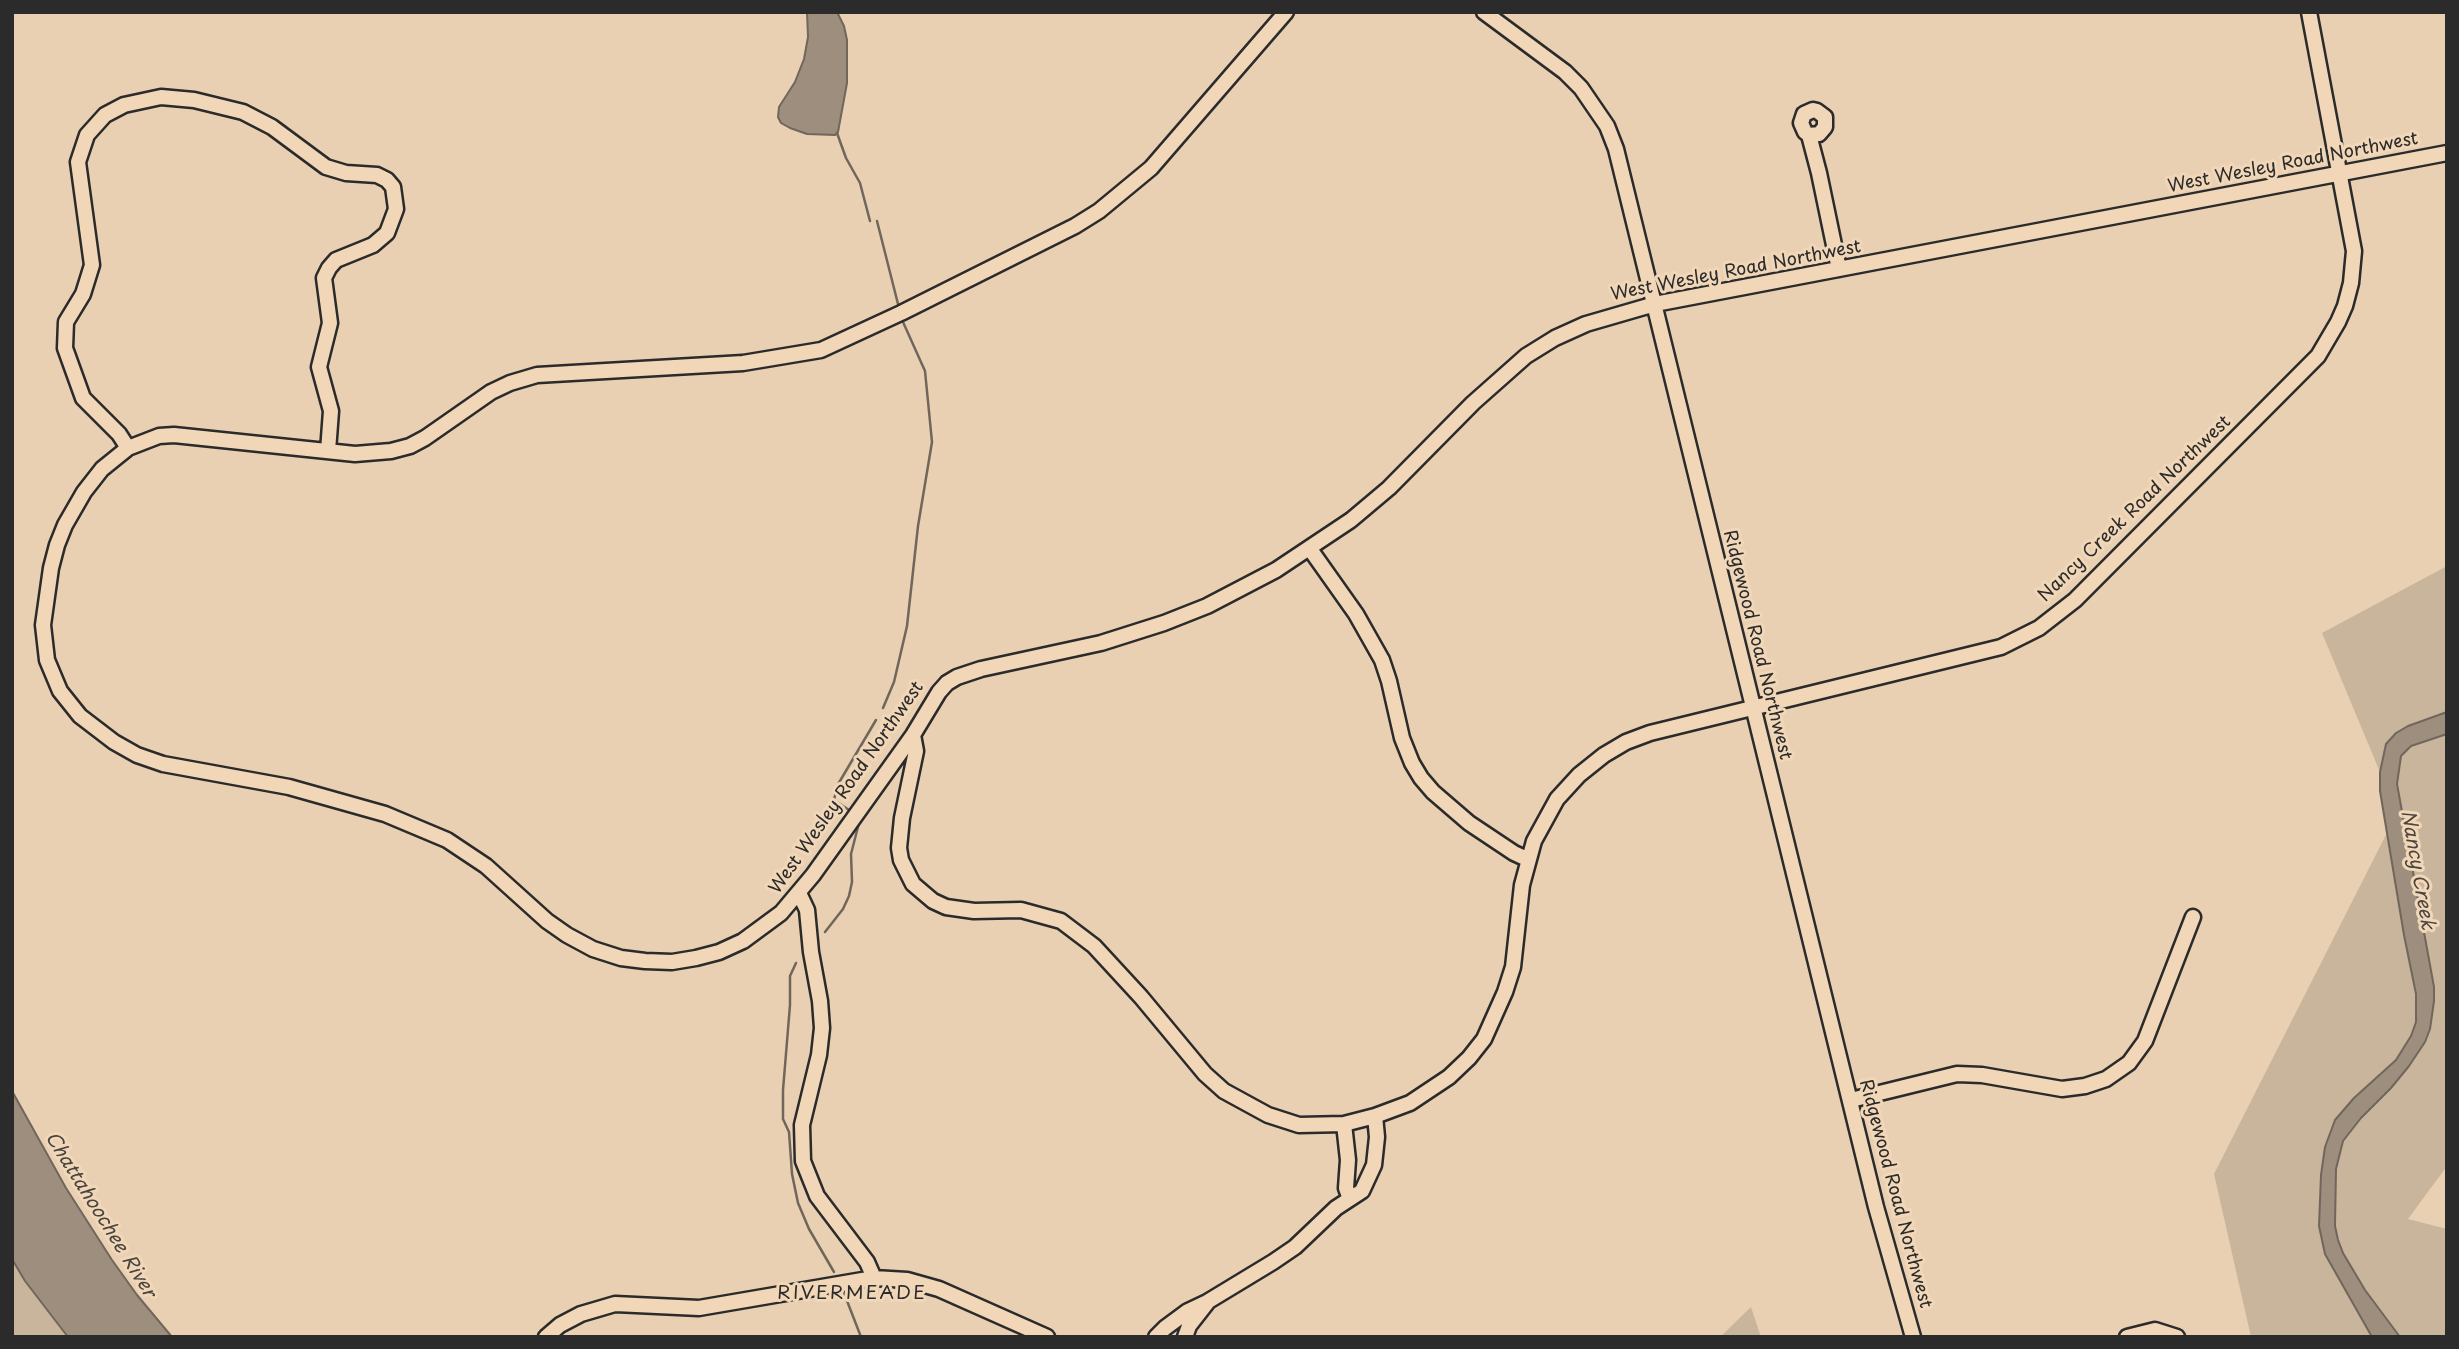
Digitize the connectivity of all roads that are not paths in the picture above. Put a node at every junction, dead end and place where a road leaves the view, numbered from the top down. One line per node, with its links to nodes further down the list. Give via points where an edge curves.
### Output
1 (1286, 12): 10 (street, West Wesley Road Northwest, via 1151,168 1099,211 850,338 821,350 743,363 537,375 491,392 410,446 372,454)
2 (1485, 12): 8 (street, Ridgewood Road Northwest, via 1565,72 1601,116 1616,149)
3 (2309, 12): 6 (street, Nancy Creek Road Northwest)
4 (1809, 135): 7 (street)
5 (2447, 153): 6 (street, West Wesley Road Northwest)
6 (2340, 174): 7 (street, West Wesley Road Northwest); 12 (street, Nancy Creek Road Northwest, via 2354,265 2345,306 2328,340 2305,370 2075,600 2039,628 2001,647)
7 (1839, 269): 8 (street, West Wesley Road Northwest)
8 (1655, 304): 11 (street, West Wesley Road Northwest, via 1586,324 1526,356 1389,488); 12 (street, Ridgewood Road Northwest)
9 (128, 448): 10 (street, West Wesley Road Northwest, via 174,435); 10 (street, via 83,398 65,348 66,322 83,294 92,265 78,162 87,135 105,115 124,105 161,97 243,112 272,127 326,167 377,175 393,187 396,209 387,233 373,245 336,260 324,278 330,323 319,367 331,411); 15 (street, West Wesley Road Northwest, via 102,468 65,525 51,568 43,625 47,660 60,691 80,716 114,742 163,764 289,787 410,823 471,854 567,935 621,958 672,962 719,952 763,928)
10 (328, 451)
11 (1310, 549): 13 (street, West Wesley Road Northwest, via 1242,589 1164,623 957,677 939,692); 14 (street, via 1382,660 1402,738 1421,778 1469,823)
12 (1753, 708): 14 (street, Nancy Creek Road Northwest, via 1650,733 1604,755 1557,799 1540,826); 17 (street, Ridgewood Road Northwest)
13 (913, 735): 15 (street, West Wesley Road Northwest); 19 (street, Nancy Creek Road Northwest, via 916,751 899,848 908,875 920,891 946,906 974,911 1021,910 1061,921 1094,946 1224,1090 1287,1122)
14 (1528, 859): 18 (street, Nancy Creek Road Northwest, via 1513,967 1484,1039 1435,1088)
15 (799, 893): 21 (street, via 807,910 822,1028 802,1125 803,1161 817,1196)
16 (2193, 918): 17 (street, via 2145,1041 2129,1063 2106,1079 2062,1089 1957,1074)
17 (1851, 1100): 27 (street, Ridgewood Road Northwest)
18 (1375, 1116): 19 (street, Nancy Creek Road Northwest); 20 (street, via 1374,1165 1362,1191)
19 (1344, 1124): 20 (street)
20 (1350, 1199): 22 (street, via 1294,1247)
21 (874, 1278): 23 (street, via 699,1308 608,1306 581,1314); 24 (street, via 907,1280 939,1289)
22 (1208, 1302): 25 (street, via 1175,1319); 26 (street)
23 (545, 1337)
24 (1047, 1337)
25 (1156, 1337)
26 (1185, 1337)
27 (1913, 1337)
28 (2127, 1337): 29 (street, via 2155,1330)
29 (2177, 1337)

